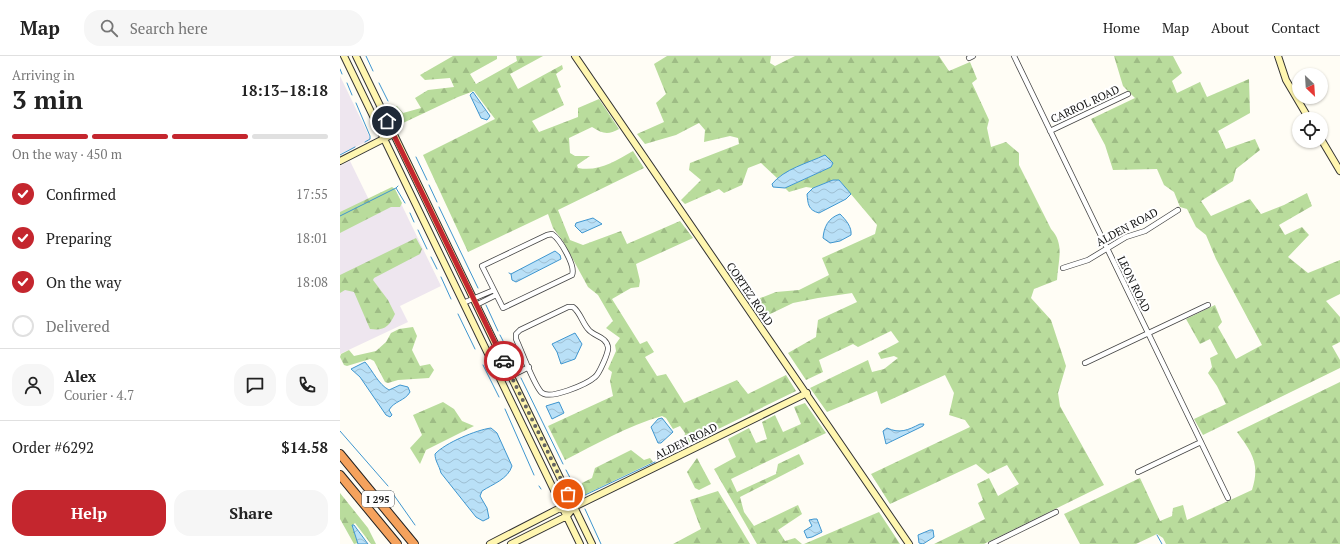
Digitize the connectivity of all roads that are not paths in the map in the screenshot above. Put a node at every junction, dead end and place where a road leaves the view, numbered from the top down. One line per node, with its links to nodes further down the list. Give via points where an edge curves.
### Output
1 (344, 56): 10 (street)
2 (356, 56): 9 (street)
3 (575, 56): 26 (street, CORTEZ ROAD)
4 (1014, 56): 8 (street, LEON ROAD)
5 (1278, 56): 7 (street, via 1286,80)
6 (1128, 94): 8 (street, CARROL ROAD)
7 (1305, 112)
8 (1050, 131): 15 (street, LEON ROAD)
9 (393, 134): 10 (street); 18 (street)
10 (384, 139): 12 (street); 19 (street)
11 (1326, 148): 13 (street)
12 (340, 161)
13 (1340, 171)
14 (1178, 210): 15 (street, ALDEN ROAD, via 1145,231 1126,237)
15 (1107, 248): 16 (street, ALDEN ROAD, via 1088,260); 22 (street, LEON ROAD)
16 (1063, 268)
17 (495, 292): 17 (street, via 502,308 572,274 573,266 557,237 547,234 482,266); 18 (street); 20 (street)
18 (473, 298): 19 (street); 20 (street)
19 (463, 303): 32 (street)
20 (476, 305): 25 (street)
21 (1208, 305): 22 (street)
22 (1148, 333): 23 (street); 27 (street, LEON ROAD)
23 (1085, 363)
24 (529, 367): 24 (street, via 516,334 568,307 577,310 590,332 602,338 608,347 594,378 570,390 550,396 541,392); 25 (street)
25 (511, 376): 33 (street)
26 (806, 393): 33 (street, ALDEN ROAD); 42 (street, CORTEZ ROAD)
27 (1201, 442): 29 (street); 31 (street, LEON ROAD)
28 (340, 454): 37 (highway, I 295)
29 (1138, 472)
30 (340, 475): 36 (highway, I 295)
31 (1228, 498)
32 (562, 507): 33 (street, ALDEN ROAD); 35 (street); 38 (street, ALDEN ROAD)
33 (574, 507): 35 (street, ALDEN ROAD); 41 (street)
34 (1056, 512): 43 (street)
35 (567, 516): 39 (street, ALDEN ROAD); 40 (street)
36 (397, 544)
37 (414, 544)
38 (490, 544)
39 (510, 544)
40 (580, 544)
41 (592, 544)
42 (909, 544)
43 (991, 544)

